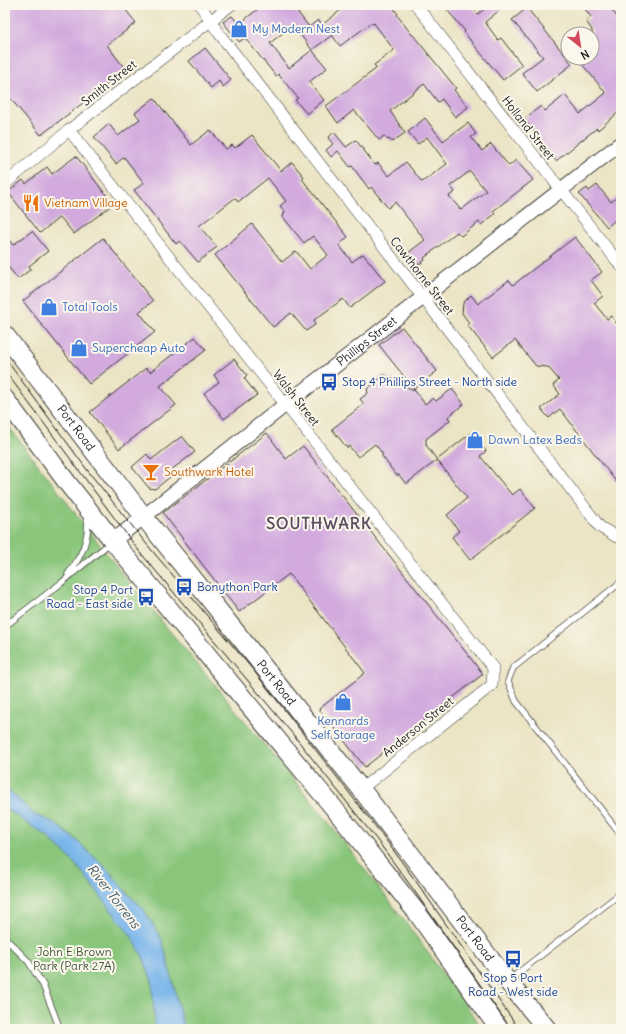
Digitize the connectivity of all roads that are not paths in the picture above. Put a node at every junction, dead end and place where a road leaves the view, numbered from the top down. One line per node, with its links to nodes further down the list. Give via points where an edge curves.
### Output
1 (192, 5): 5 (street, Cawthorne Street)
2 (200, 5): 5 (street, Cawthorne Street)
3 (230, 5): 5 (street, Smith Street)
4 (416, 5): 9 (street, Holland Street)
5 (210, 21): 6 (street, Smith Street); 11 (street, Cawthorne Street)
6 (69, 130): 8 (street, Smith Street); 14 (street, Walsh Street)
7 (621, 143): 9 (street, Phillips Street)
8 (5, 184)
9 (560, 190): 10 (street, Holland Street); 11 (street, Phillips Street)
10 (621, 266)
11 (422, 298): 14 (street, Phillips Street); 17 (street, Cawthorne Street, via 600,527)
12 (5, 336): 16 (highway, Port Road)
13 (5, 399): 15 (highway)
14 (285, 405): 16 (street, Phillips Street); 22 (street, Walsh Street, via 493,668)
15 (85, 506): 18 (highway); 20 (lane, via 88,531 86,541 69,573)
16 (144, 516): 18 (street, Phillips Street); 23 (highway, Port Road)
17 (621, 538)
18 (113, 541): 20 (lane); 29 (highway, via 413,908)
19 (621, 582): 24 (lane, via 513,668 508,681 516,701)
20 (56, 588): 21 (lane)
21 (5, 626)
22 (492, 685): 23 (street, Anderson Street)
23 (361, 789): 27 (highway, Port Road)
24 (621, 835)
25 (621, 893): 27 (lane)
26 (5, 938): 28 (lane, via 28,961 43,985)
27 (508, 982): 30 (highway, Port Road)
28 (60, 1029)
29 (499, 1029)
30 (547, 1029)

